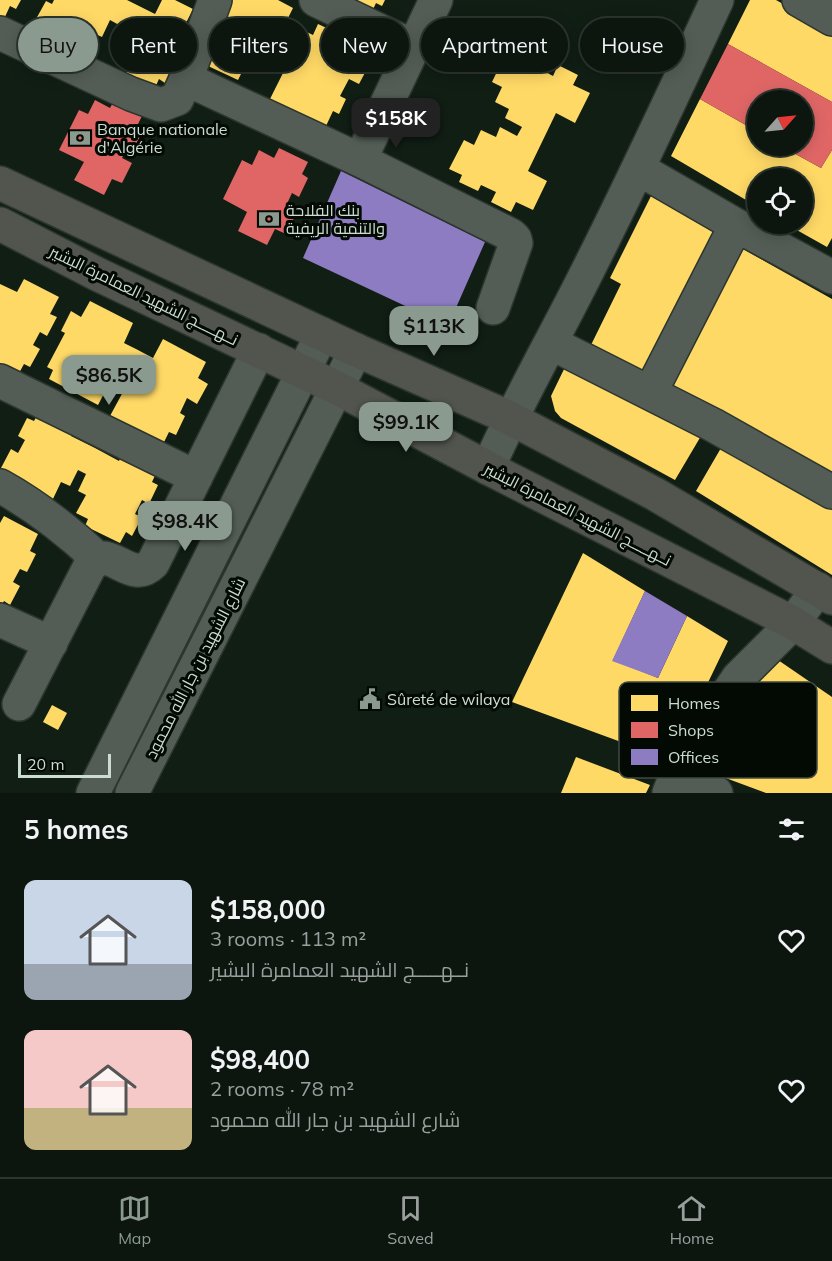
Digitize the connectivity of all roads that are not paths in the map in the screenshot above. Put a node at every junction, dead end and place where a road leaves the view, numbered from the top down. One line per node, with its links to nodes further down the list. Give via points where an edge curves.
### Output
1 (215, 0): 9 (street)
2 (316, 0): 8 (street)
3 (436, 0): 8 (street)
4 (717, 0): 11 (street)
5 (799, 0): 6 (street)
6 (832, 19)
7 (0, 33): 9 (street, via 161,105 177,99)
8 (414, 47): 10 (street)
9 (186, 79): 10 (street)
10 (360, 160): 16 (street, via 515,239)
11 (639, 169): 14 (street); 18 (street)
12 (0, 183): 17 (main road)
13 (0, 224): 19 (main road, نــهـــــج الشهيد العمامرة البشير)
14 (736, 225): 15 (street); 24 (street)
15 (830, 271)
16 (493, 308)
17 (322, 334): 20 (main road); 21 (street, شارع الشهيد بن جار الله محمود)
18 (551, 343): 24 (street); 25 (street)
19 (259, 350): 21 (main road, نــهـــــج الشهيد العمامرة البشير); 27 (street)
20 (356, 350): 23 (street, شارع الشهيد بن جار الله محمود); 25 (main road)
21 (303, 372): 23 (main road, نــهـــــج الشهيد العمامرة البشير); 39 (street, شارع الشهيد بن جار الله محمود)
22 (0, 381): 27 (street)
23 (337, 387): 26 (main road, نــهـــــج الشهيد العمامرة البشير); 40 (street, شارع الشهيد بن جار الله محمود)
24 (650, 393): 29 (street)
25 (510, 418): 26 (street); 31 (main road, via 655,494)
26 (488, 468): 33 (main road, نــهـــــج الشهيد العمامرة البشير)
27 (196, 477): 30 (street, via 148,568 132,571 111,559)
28 (0, 486): 30 (street, via 44,513)
29 (832, 492)
30 (98, 559): 34 (street, via 88,568)
31 (825, 593): 33 (street)
32 (0, 620): 34 (street)
33 (794, 623): 35 (main road, نــهـــــج الشهيد العمامرة البشير); 36 (street)
34 (51, 643): 37 (street)
35 (832, 647)
36 (736, 682)
37 (19, 704)
38 (672, 785): 41 (street)
39 (93, 793)
40 (132, 793)
41 (716, 793)

